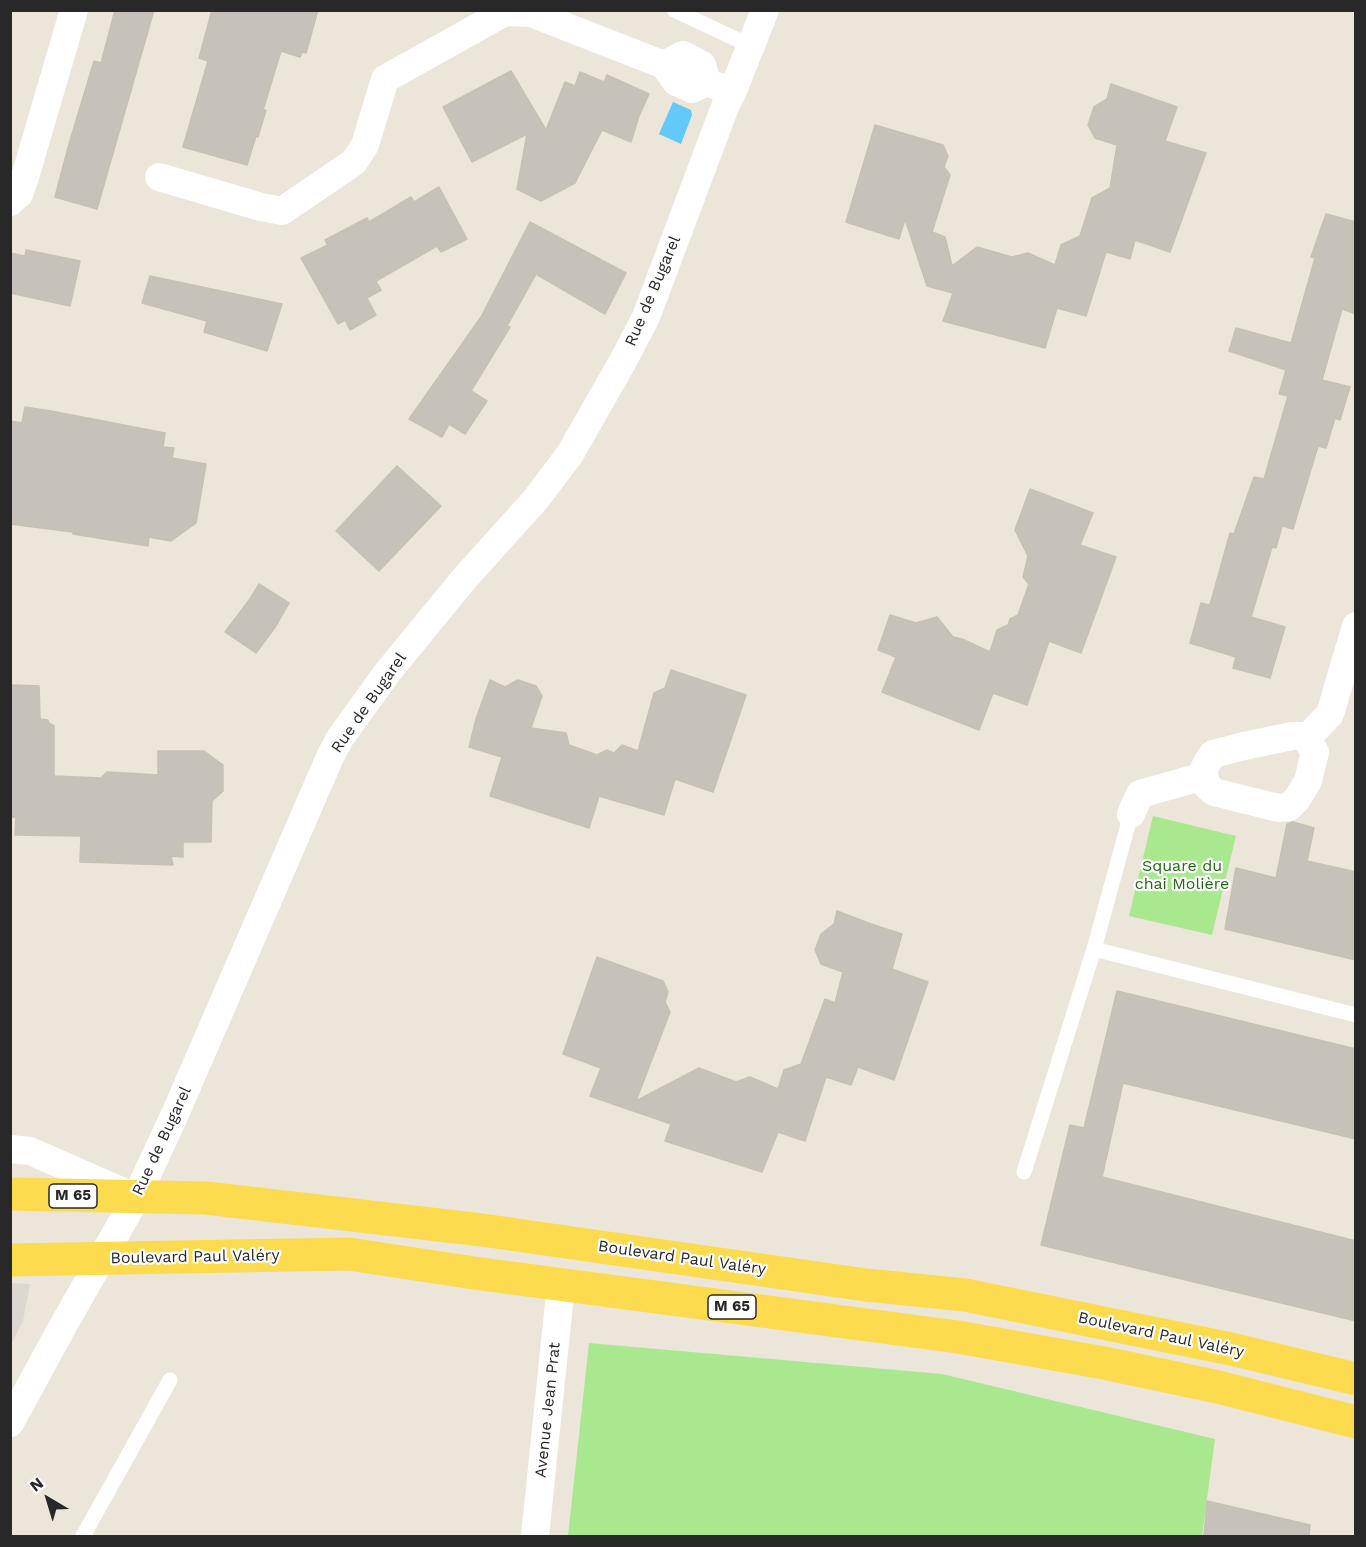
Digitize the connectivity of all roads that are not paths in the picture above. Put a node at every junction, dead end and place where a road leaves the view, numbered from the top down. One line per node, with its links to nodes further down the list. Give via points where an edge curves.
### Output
1 (74, 10): 7 (street, via 25,177 19,194)
2 (674, 10): 4 (lane)
3 (765, 10): 4 (street, Rue de Bugarel)
4 (751, 46): 5 (street, Rue de Bugarel)
5 (719, 87): 6 (street, via 692,89 676,82 664,65 531,13 505,12 385,79 365,145 354,162 282,211); 17 (street, Rue de Bugarel, via 726,104 646,318 570,454 394,665 340,738)
6 (159, 177)
7 (10, 202)
8 (1356, 626): 9 (street, via 1330,714)
9 (1306, 739): 10 (street, via 1292,736 1213,754); 10 (street, via 1315,752 1308,781 1298,800 1289,807 1278,808 1214,792)
10 (1204, 776): 11 (street, via 1140,794)
11 (1131, 814): 12 (lane)
12 (1094, 949): 13 (lane); 15 (lane)
13 (1356, 1015)
14 (10, 1149): 17 (street, Boulevard Paul Valéry, via 30,1151)
15 (1024, 1172)
16 (10, 1194): 17 (main road, M 65)
17 (136, 1198): 18 (street, Rue de Bugarel); 21 (main road, Boulevard Paul Valéry / M 65, via 206,1198 482,1230 866,1285 964,1295 1231,1349)
18 (100, 1259): 19 (main road, M 65); 20 (main road, Boulevard Paul Valéry / M 65, via 349,1254); 24 (street, Rue de Bugarel)
19 (10, 1260)
20 (561, 1284): 23 (main road, Boulevard Paul Valéry / M 65, via 958,1337 1218,1387); 26 (street, Avenue Jean Prat)
21 (1356, 1379)
22 (170, 1380): 25 (lane)
23 (1356, 1422)
24 (10, 1423)
25 (83, 1536)
26 (535, 1536)

